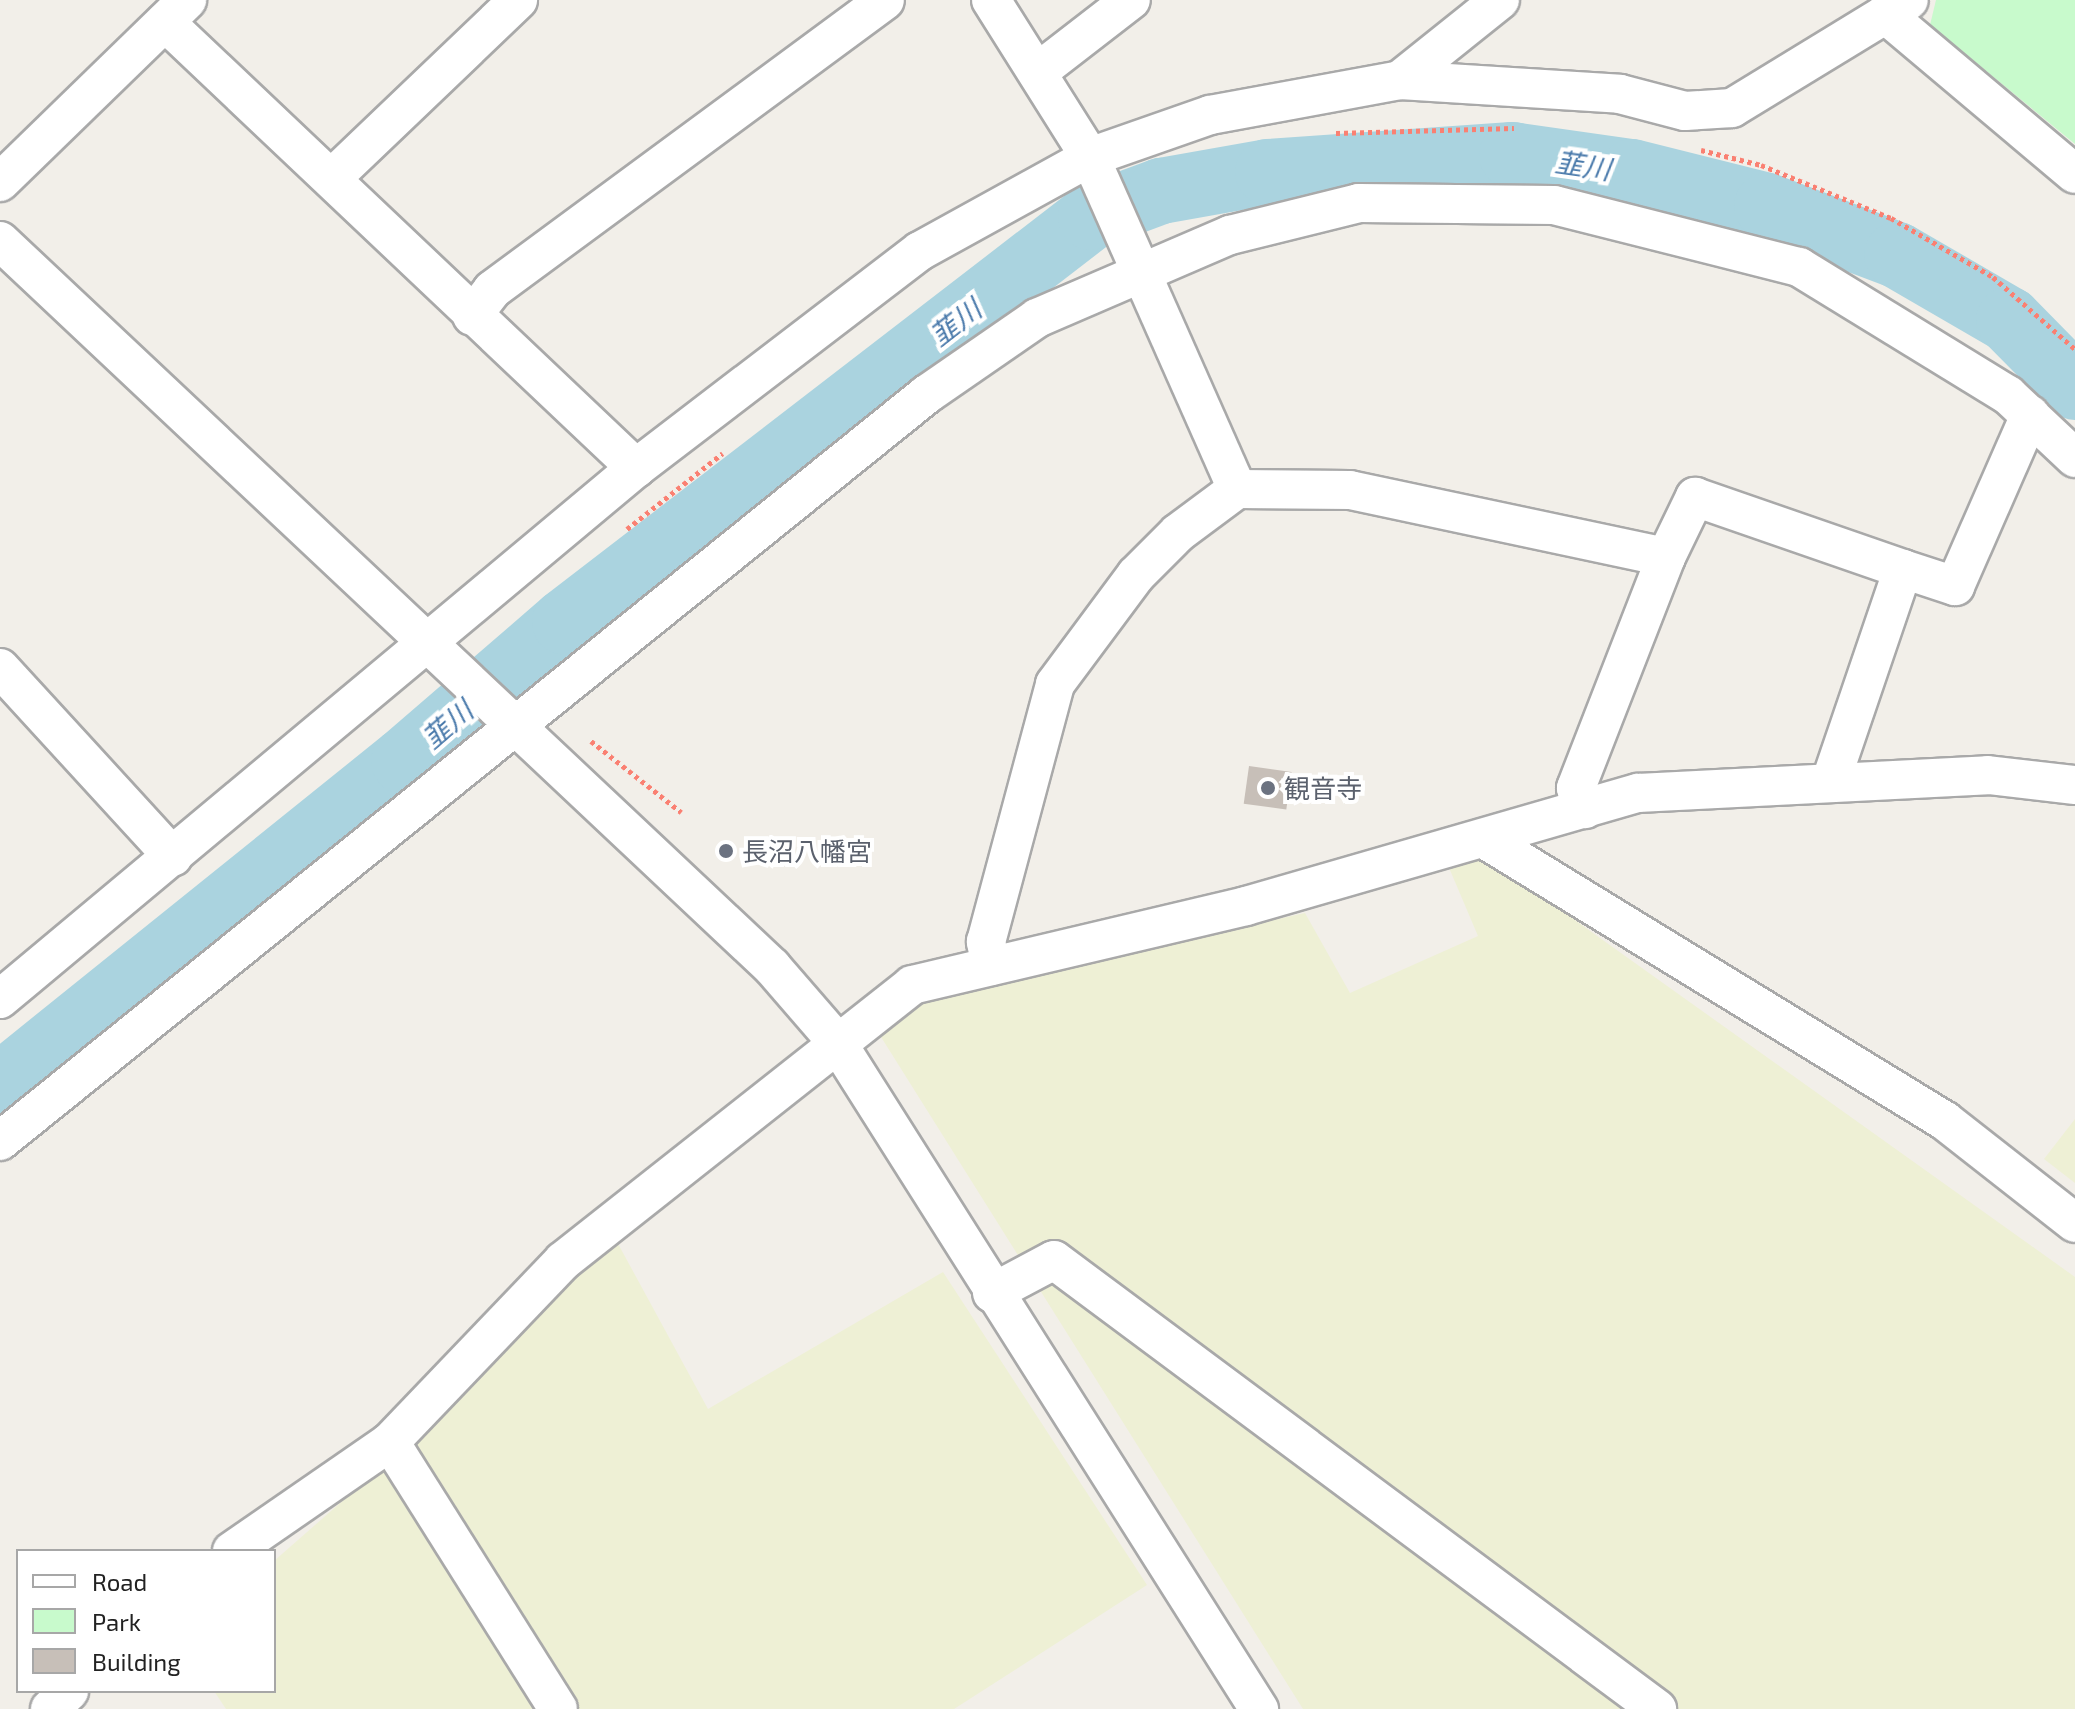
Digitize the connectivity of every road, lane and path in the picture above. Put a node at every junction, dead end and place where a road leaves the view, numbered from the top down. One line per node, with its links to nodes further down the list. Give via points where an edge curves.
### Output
1 (518, 0): 15 (street)
2 (885, 0): 19 (street, via 492,290)
3 (991, 0): 8 (street)
4 (1131, 0): 8 (street)
5 (1500, 0): 9 (street)
6 (1897, 7): 9 (street, via 1732,108 1685,111 1620,94); 14 (street)
7 (176, 11): 15 (street); 16 (street)
8 (1039, 71): 13 (street)
9 (1400, 80): 13 (street, via 1210,115)
10 (1531, 128): 11 (path)
11 (1332, 133)
12 (1684, 145): 20 (path, via 1761,165 1891,218 1993,277)
13 (1094, 166): 18 (street); 24 (street, via 920,251)
14 (2075, 174)
15 (333, 177): 19 (street)
16 (0, 182)
17 (0, 241): 29 (street)
18 (1136, 267): 21 (street, via 1230,235 1359,203 1554,205 1799,267 2008,395); 25 (street); 31 (street, via 1037,318 927,394)
19 (472, 316): 24 (street)
20 (2075, 349)
21 (2030, 415): 23 (street); 28 (street, via 1955,586)
22 (734, 445): 26 (path)
23 (2075, 458)
24 (636, 468): 29 (street)
25 (1237, 489): 27 (street, via 1350,490); 38 (street, via 1178,533 1136,575 1055,684 986,942)
26 (613, 540)
27 (1666, 557): 28 (street, via 1695,497); 34 (street, via 1576,788)
28 (1903, 569): 32 (street)
29 (439, 653): 31 (street); 37 (street)
30 (2, 676): 37 (street)
31 (524, 717): 35 (path); 40 (street, via 772,967); 41 (street)
32 (1831, 780): 33 (street, via 1988,775); 34 (street, via 1638,793)
33 (2075, 785)
34 (1585, 809): 36 (street)
35 (681, 812)
36 (1486, 840): 38 (street); 42 (street, via 1945,1121)
37 (173, 857): 39 (street)
38 (991, 966): 40 (street, via 912,985)
39 (0, 999)
40 (836, 1041): 43 (street); 44 (street, via 563,1261)
41 (0, 1141)
42 (2075, 1223)
43 (992, 1293): 49 (street); 50 (street, via 1054,1260)
44 (390, 1442): 45 (street); 48 (street)
45 (235, 1549)
46 (67, 1693): 47 (street)
47 (50, 1709)
48 (558, 1709)
49 (1259, 1709)
50 (1657, 1709)

